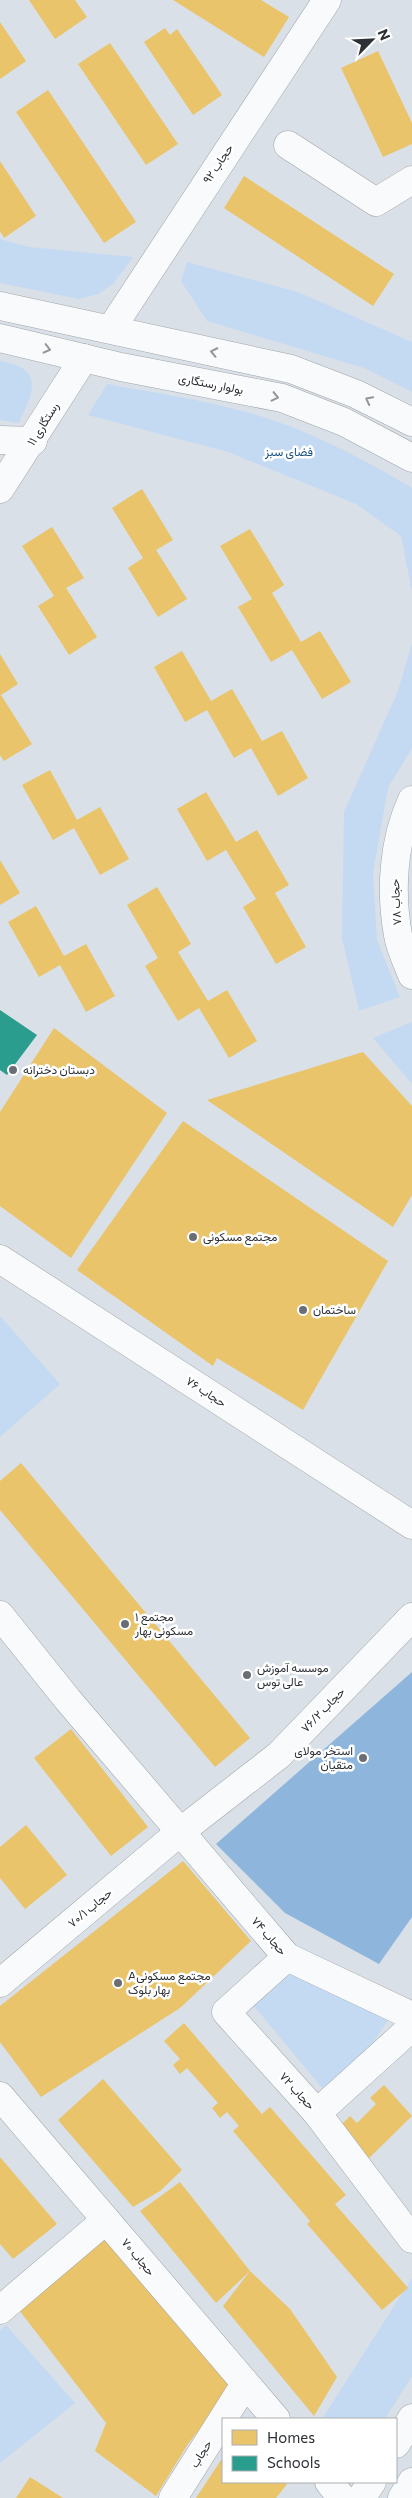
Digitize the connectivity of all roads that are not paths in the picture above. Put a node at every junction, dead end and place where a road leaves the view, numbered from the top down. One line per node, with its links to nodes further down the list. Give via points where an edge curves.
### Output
1 (327, 0): 5 (street, حجاب ۹۲)
2 (288, 145): 3 (street, via 376,202)
3 (412, 180)
4 (0, 306): 5 (street)
5 (111, 329): 8 (street, one-way to 5, via 356,394 291,369)
6 (0, 338): 7 (street, بولوار رستگاری, one-way to 7)
7 (84, 358): 10 (street, رستگاری ۱۱); 11 (street, بولوار رستگاری, one-way to 11, via 282,398 344,422)
8 (412, 422)
9 (0, 440): 10 (street)
10 (33, 441): 12 (street, رستگاری ۱۱)
11 (412, 458)
12 (0, 489)
13 (412, 800): 14 (street, حجاب ۷۸, via 404,818 393,879 398,936)
14 (412, 975)
15 (0, 1259): 16 (street, حجاب ۷۶)
16 (412, 1525)
17 (0, 1615): 19 (street, حجاب ۷۴)
18 (412, 1617): 19 (street, حجاب ۷۶/۲, via 279,1755)
19 (180, 1832): 20 (street, حجاب ۷۴); 21 (street, حجاب ۷۰/۱)
20 (287, 1957): 22 (street, حجاب ۷۴); 25 (street, حجاب ۷۲, via 226,2012)
21 (0, 1983)
22 (412, 2016)
23 (412, 2027): 25 (street)
24 (0, 2096): 26 (street, حجاب ۷۰)
25 (317, 2113): 27 (street, حجاب ۷۲)
26 (106, 2220): 28 (street); 29 (street, حجاب ۷۰)
27 (412, 2240)
28 (0, 2310)
29 (245, 2384): 30 (street, حجاب); 31 (street, حجاب ۷۰)
30 (224, 2418)
31 (275, 2418)
32 (412, 2418): 34 (street)
33 (222, 2420): 38 (street, حجاب)
34 (397, 2442)
35 (412, 2482): 41 (street)
36 (330, 2483): 39 (street)
37 (371, 2483): 40 (street)
38 (173, 2498)
39 (342, 2498)
40 (361, 2498)
41 (402, 2498)

